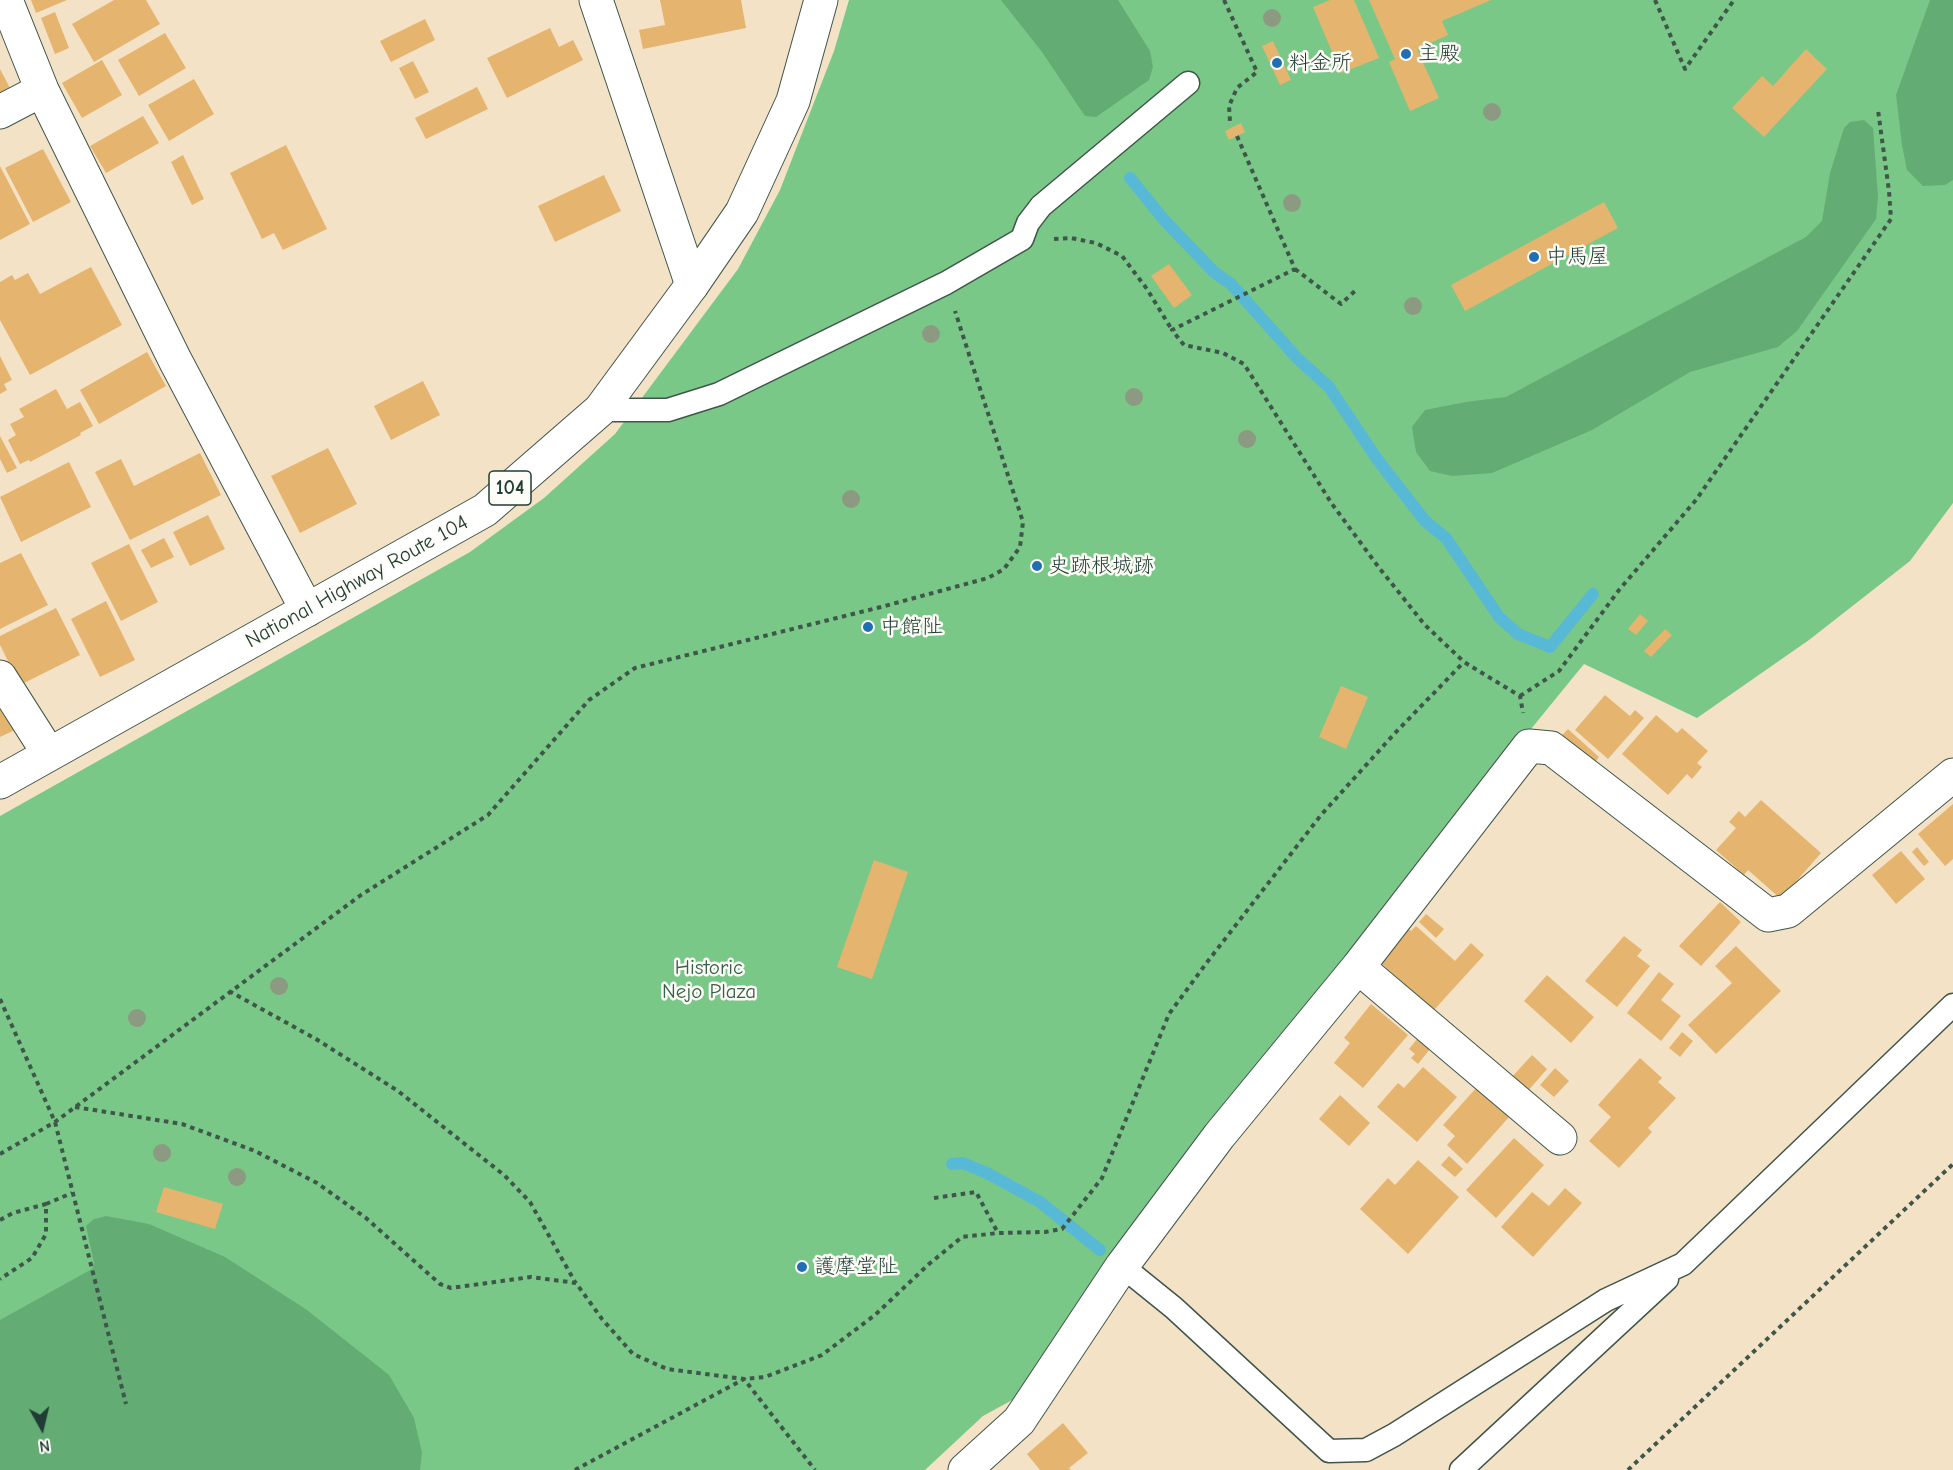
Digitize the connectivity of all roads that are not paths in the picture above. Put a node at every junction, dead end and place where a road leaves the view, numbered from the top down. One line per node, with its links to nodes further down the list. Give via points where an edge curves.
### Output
1 (6, 0): 5 (main road)
2 (596, 0): 7 (main road)
3 (821, 0): 7 (main road, National Highway Route 104 / 104, via 793,101 742,212)
4 (1188, 83): 8 (lane, via 1041,206 1022,239 946,283 718,394 668,410)
5 (42, 90): 6 (main road); 9 (main road, via 175,360)
6 (0, 112)
7 (692, 285): 8 (main road, National Highway Route 104 / 104)
8 (600, 410): 9 (main road, National Highway Route 104 / 104, via 485,510)
9 (307, 610): 11 (main road, National Highway Route 104 / 104)
10 (0, 676): 11 (main road)
11 (50, 754): 13 (main road, National Highway Route 104 / 104)
12 (1953, 775): 14 (main road, via 1788,911 1768,915 1551,748 1529,746)
13 (0, 782)
14 (1358, 967): 16 (main road); 18 (main road, via 1219,1136)
15 (1953, 1005): 17 (lane)
16 (1560, 1138)
17 (1683, 1264): 18 (lane, via 1606,1300 1394,1435 1365,1450 1329,1451 1174,1308); 20 (lane)
18 (1122, 1266): 19 (main road, via 1018,1421)
19 (966, 1470)
20 (1461, 1470)

